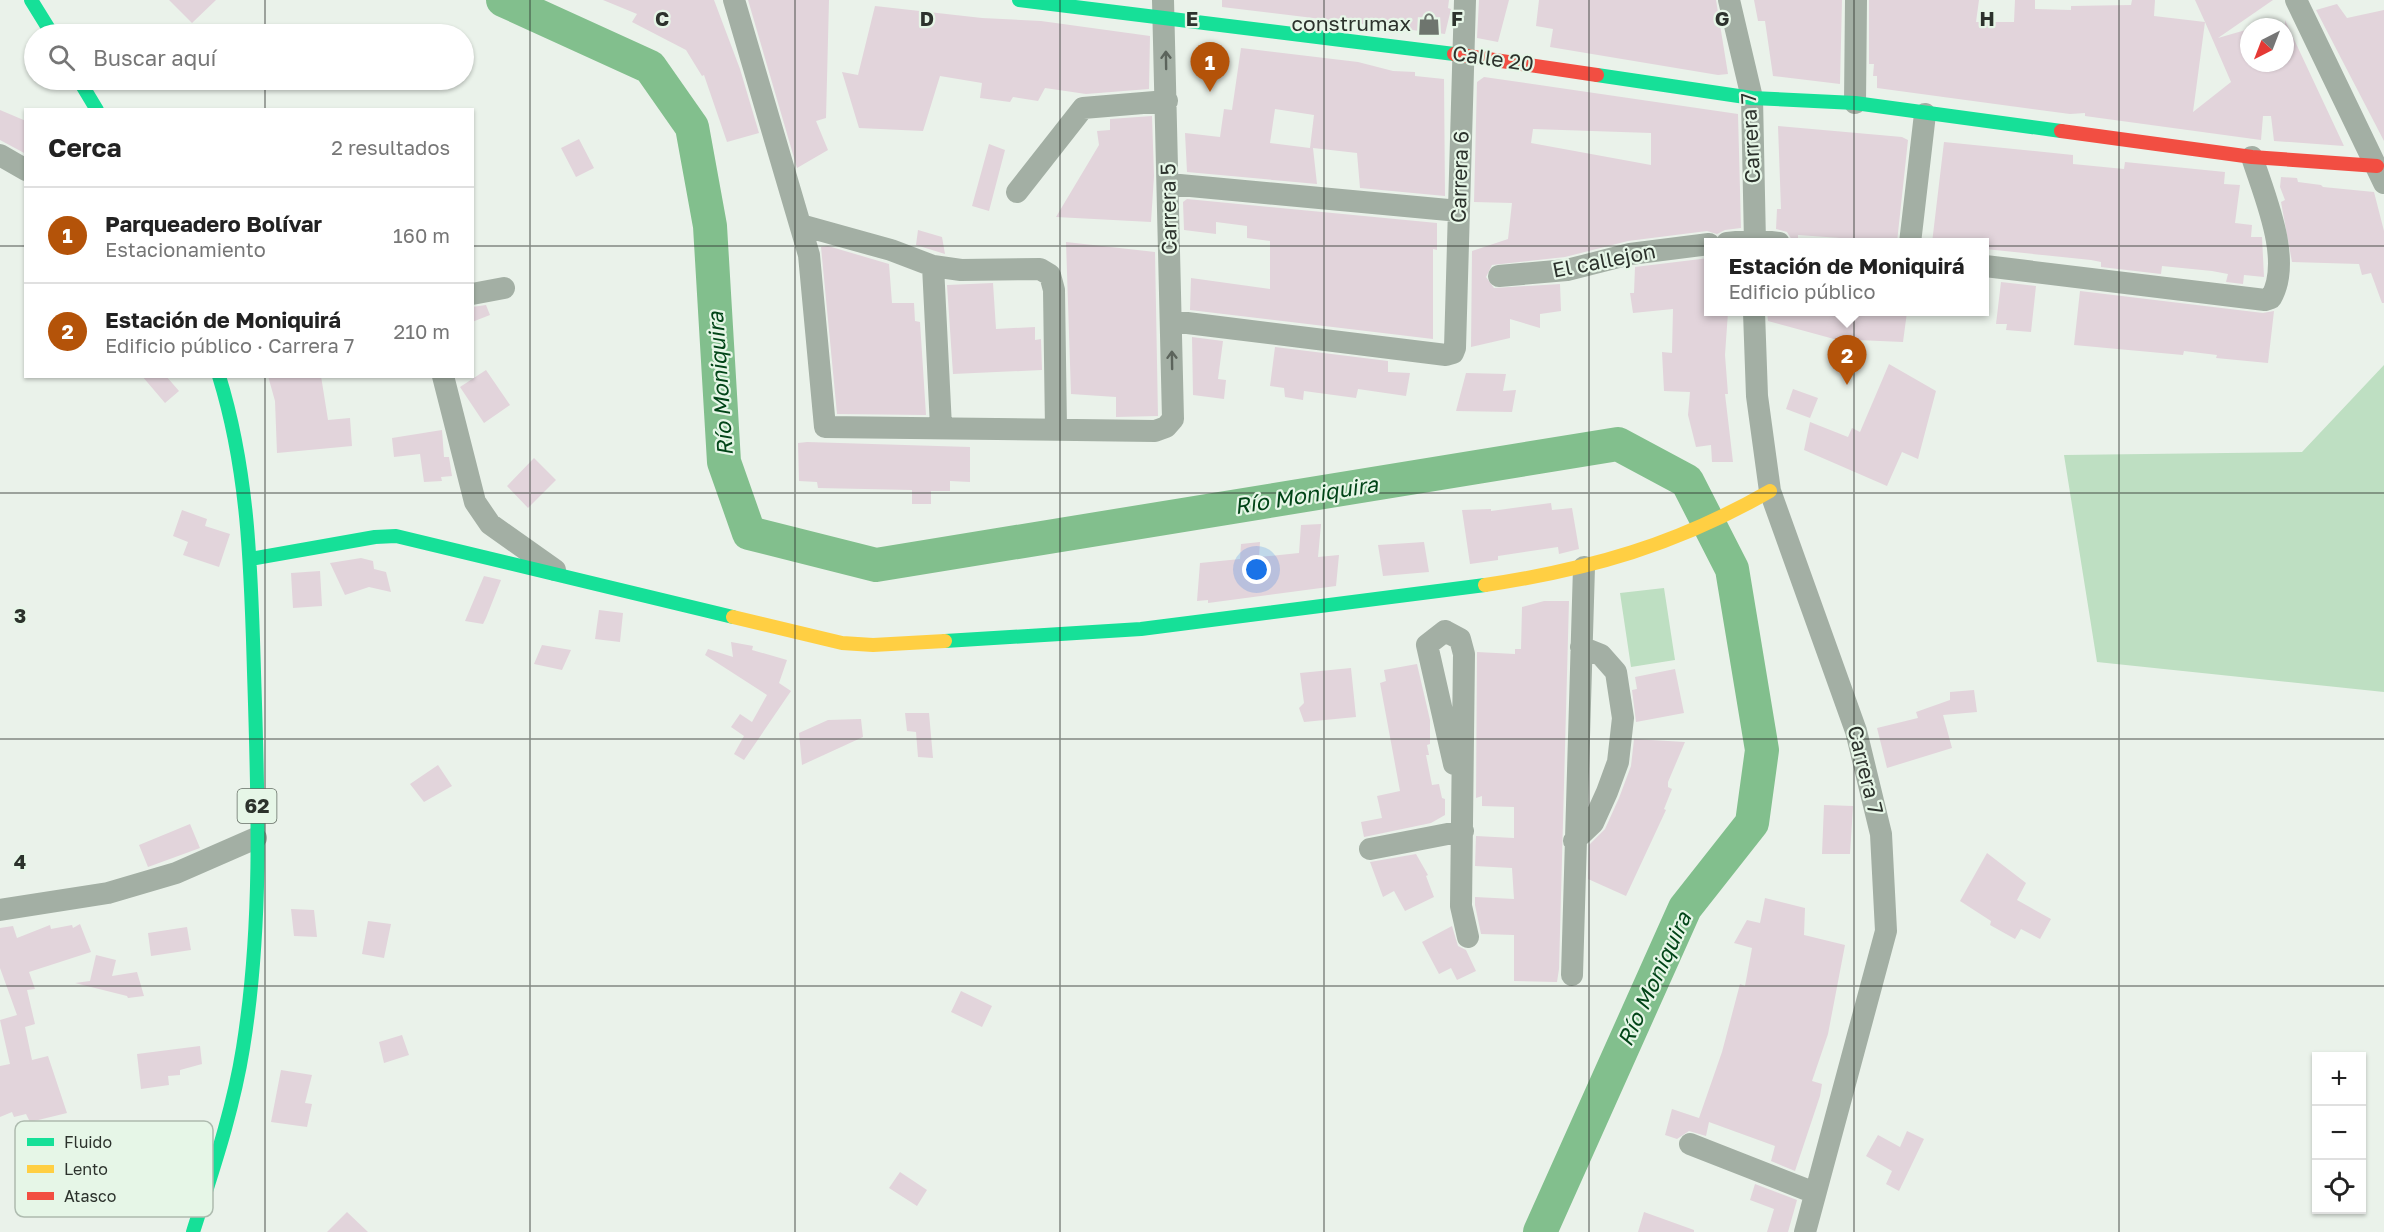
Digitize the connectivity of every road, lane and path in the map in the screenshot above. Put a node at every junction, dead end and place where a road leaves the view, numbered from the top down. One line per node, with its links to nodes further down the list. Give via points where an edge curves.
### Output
1 (31, 0): 9 (street)
2 (734, 0): 24 (street)
3 (1019, 0): 8 (street, Calle 20)
4 (1466, 0): 10 (street, Carrera 6)
5 (1729, 0): 12 (street, Carrera 7)
6 (1856, 0): 14 (street)
7 (2296, 0): 20 (street)
8 (1164, 9): 10 (street, Calle 20); 13 (street, Carrera 5, one-way to 8)
9 (46, 24)
10 (1466, 55): 12 (street, Calle 20); 23 (street, Carrera 6)
11 (85, 90): 15 (street)
12 (1752, 98): 14 (street, Calle 20); 25 (street, Carrera 7)
13 (1167, 101): 21 (street, Carrera 5); 22 (street, via 1083,108)
14 (1855, 103): 16 (street, Calle 20)
15 (96, 108)
16 (1925, 114): 18 (street, Calle 20); 26 (street)
17 (0, 155): 19 (street)
18 (2252, 157): 20 (street, Calle 20); 29 (street, via 2276,231 2278,261 2271,298)
19 (24, 169)
20 (2380, 174)
21 (1168, 184): 23 (street); 34 (street, Carrera 5)
22 (1017, 192)
23 (1459, 211): 34 (street, Carrera 6, via 1453,353)
24 (801, 225): 28 (street); 37 (street, via 809,255 825,427)
25 (1755, 238)
26 (1911, 238)
27 (1704, 245): 30 (street, El callejon, via 1630,254 1567,270)
28 (933, 266): 37 (street); 38 (street, via 962,270 1040,269 1050,275 1054,290)
29 (1989, 266)
30 (1499, 276)
31 (504, 288): 32 (street)
32 (474, 294)
33 (1754, 316): 39 (street, Carrera 7, via 1757,396)
34 (1171, 321): 38 (street, Carrera 5, one-way to 34, via 1155,431 1166,427 1173,419)
35 (220, 378): 40 (street, 62, via 232,412 243,472)
36 (444, 378): 42 (street, via 475,502 490,524)
37 (941, 427): 38 (street)
38 (1056, 429)
39 (1770, 491): 41 (street, via 1737,513 1662,545); 56 (street, Carrera 7, via 1856,731 1881,845 1886,932)
40 (251, 559): 42 (street, via 396,536); 48 (street, 62)
41 (1584, 567): 43 (street, via 1524,581); 45 (street)
42 (565, 577): 43 (street, via 842,643 873,645 1140,629)
43 (1442, 591): 44 (street)
44 (1445, 631): 46 (street, via 1460,639 1464,654); 46 (street, via 1427,645)
45 (1581, 647): 49 (street); 49 (street, via 1601,655 1616,672 1623,718 1618,762 1607,792 1593,823)
46 (1463, 805): 47 (street)
47 (1463, 831): 50 (street); 52 (street, via 1461,906)
48 (256, 838): 51 (street, via 176,873 108,893); 55 (street, 62, via 253,955 243,1049)
49 (1574, 841): 53 (street)
50 (1370, 849)
51 (0, 910)
52 (1468, 937)
53 (1572, 975)
54 (1690, 1144): 56 (street)
55 (213, 1169)
56 (1815, 1193): 59 (street, Carrera 7)
57 (198, 1217): 58 (street, 62)
58 (193, 1232)
59 (1805, 1232)

